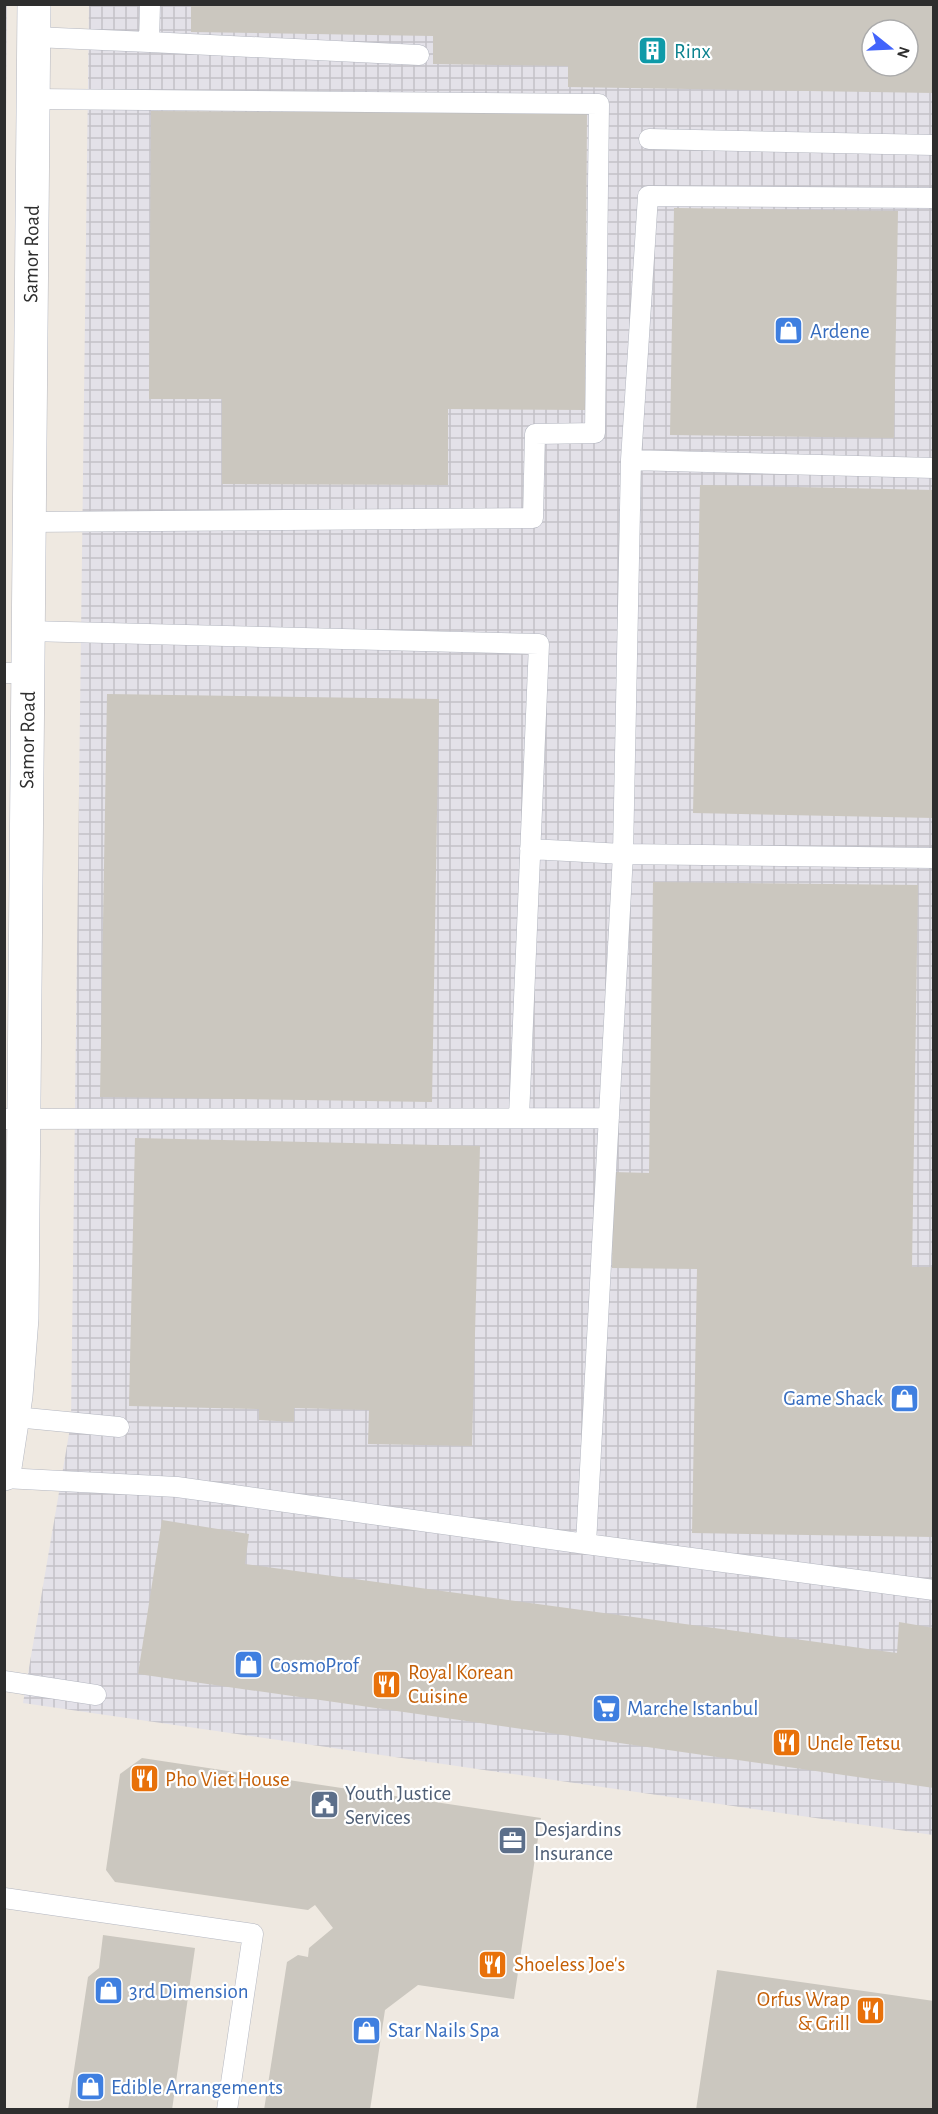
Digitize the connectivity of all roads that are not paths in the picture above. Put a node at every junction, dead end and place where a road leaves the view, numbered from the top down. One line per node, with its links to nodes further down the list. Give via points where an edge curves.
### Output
1 (34, 4): 3 (street, Samor Road)
2 (150, 4): 4 (lane)
3 (34, 37): 4 (lane); 6 (street, Samor Road)
4 (149, 42): 5 (lane)
5 (419, 55)
6 (33, 99): 12 (street, Samor Road); 12 (lane, via 599,104 595,433 535,434 533,518)
7 (650, 139): 8 (lane)
8 (933, 145)
9 (933, 198): 10 (lane, via 648,196)
10 (632, 460): 11 (lane); 16 (lane)
11 (933, 468)
12 (29, 522): 13 (street, Samor Road)
13 (28, 631): 14 (street, Samor Road); 15 (lane, via 539,644)
14 (16, 673): 18 (street, Samor Road)
15 (530, 849): 16 (lane); 19 (lane)
16 (623, 854): 17 (lane); 20 (lane)
17 (933, 858)
18 (14, 1033): 21 (street, Samor Road)
19 (519, 1117): 20 (lane); 21 (lane)
20 (609, 1118): 25 (lane)
21 (14, 1119): 22 (street, Samor Road, via 22,1318)
22 (9, 1416): 23 (lane); 24 (street, Samor Road)
23 (118, 1427)
24 (4, 1476): 25 (lane, via 177,1487)
25 (586, 1544): 26 (lane)
26 (933, 1590)
27 (4, 1681): 28 (lane)
28 (96, 1695)
29 (4, 1898): 30 (lane, via 253,1934)
30 (227, 2109)

